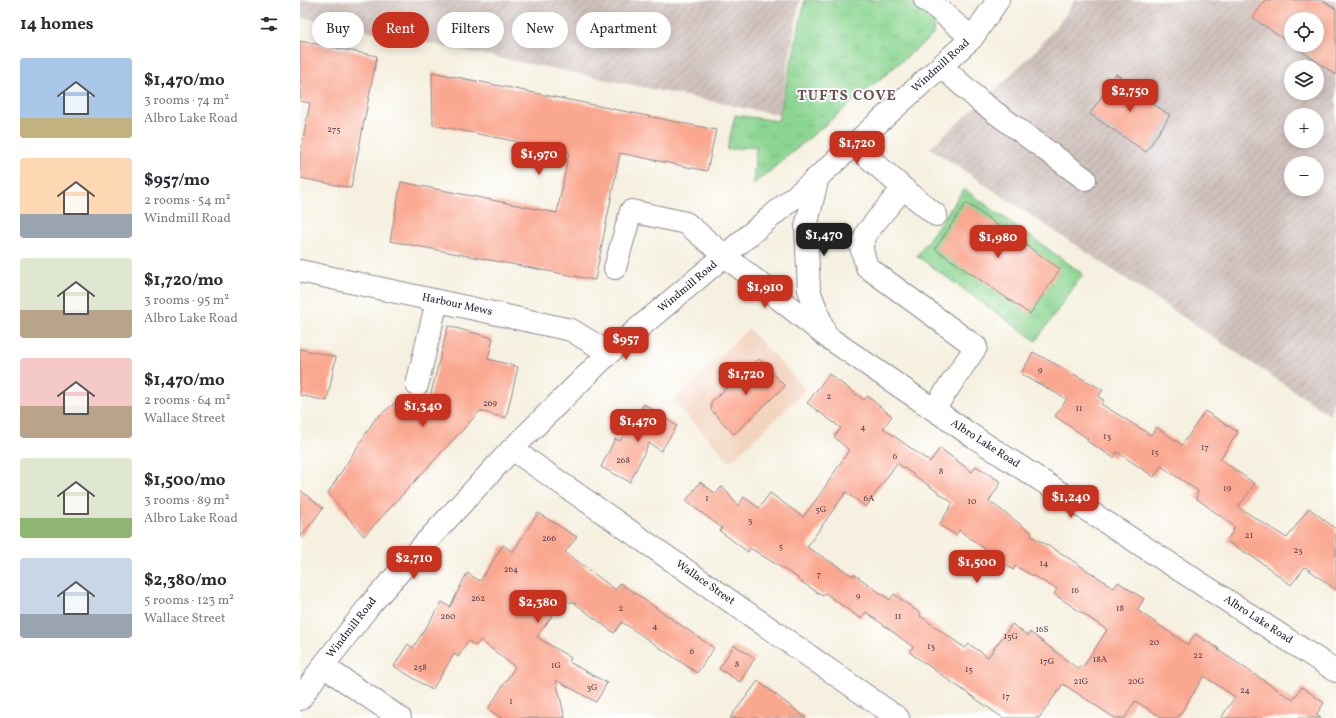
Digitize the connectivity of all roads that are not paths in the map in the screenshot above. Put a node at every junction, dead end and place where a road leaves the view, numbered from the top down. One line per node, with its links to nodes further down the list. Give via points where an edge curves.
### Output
1 (925, 0): 3 (main road)
2 (998, 0): 3 (main road, Windmill Road)
3 (972, 38): 4 (main road, Windmill Road)
4 (941, 66): 5 (main road, Windmill Road); 7 (main road, via 980,102)
5 (854, 145): 6 (main road, Windmill Road); 8 (main road)
6 (818, 177): 10 (main road, Windmill Road); 14 (main road, via 806,227 809,290)
7 (1085, 179)
8 (903, 188): 9 (main road); 17 (main road, via 867,232 860,247 867,266 976,347)
9 (936, 215)
10 (725, 256): 11 (main road, Albro Lake Road, via 686,222 631,211); 14 (main road, Albro Lake Road); 15 (main road, Windmill Road)
11 (615, 268)
12 (300, 271): 13 (main road, Harbour Mews)
13 (437, 301): 15 (main road, Harbour Mews, via 571,330); 16 (main road)
14 (826, 336): 17 (main road, Albro Lake Road)
15 (609, 353): 18 (main road, Windmill Road)
16 (417, 385)
17 (934, 409): 20 (main road, Albro Lake Road)
18 (512, 449): 19 (main road, Windmill Road, via 369,606); 23 (main road, Wallace Street)
19 (323, 666): 21 (main road, Windmill Road); 22 (main road)
20 (1336, 671)
21 (300, 699)
22 (400, 718)
23 (898, 718)

